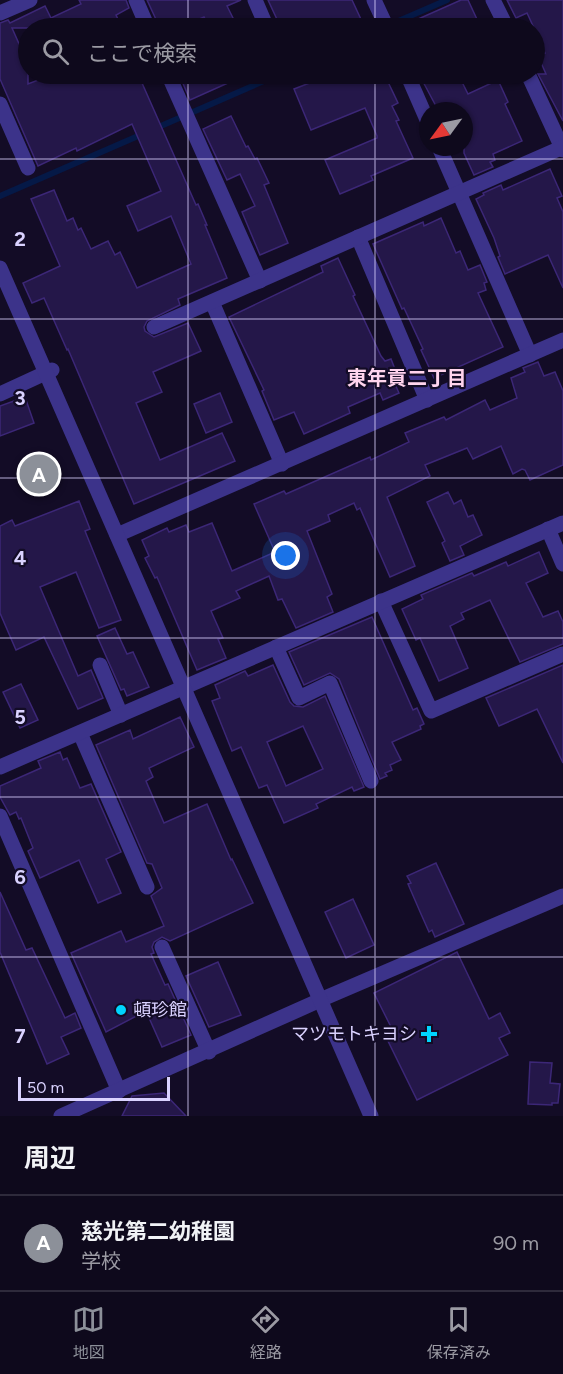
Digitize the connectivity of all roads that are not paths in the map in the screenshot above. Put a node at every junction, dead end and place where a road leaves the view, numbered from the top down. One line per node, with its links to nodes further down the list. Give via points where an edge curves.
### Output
1 (136, 0): 7 (street)
2 (255, 0): 8 (street)
3 (374, 0): 9 (street)
4 (493, 0): 10 (street)
5 (23, 1): 6 (street)
6 (0, 13)
7 (144, 18)
8 (263, 18)
9 (382, 18)
10 (502, 18)
11 (172, 84): 22 (street)
12 (411, 84): 14 (street)
13 (533, 84): 16 (street)
14 (419, 102)
15 (0, 104): 18 (street)
16 (563, 148): 19 (street)
17 (443, 156): 19 (street)
18 (28, 168)
19 (459, 192): 20 (street); 26 (street)
20 (358, 237): 22 (street); 29 (street)
21 (0, 268): 27 (street)
22 (260, 280): 23 (street)
23 (212, 302): 24 (street); 30 (street)
24 (154, 327)
25 (563, 340): 26 (street)
26 (530, 355): 29 (street)
27 (49, 371): 28 (street); 33 (street)
28 (0, 394)
29 (427, 400): 30 (street)
30 (282, 464): 33 (street)
31 (563, 523): 32 (street)
32 (548, 529): 34 (street); 35 (street)
33 (117, 535): 39 (street)
34 (563, 564)
35 (381, 602): 36 (street); 37 (street, via 431,711)
36 (276, 648): 39 (street); 43 (street, via 299,698 330,683)
37 (563, 654)
38 (100, 665): 40 (street)
39 (183, 687): 40 (street); 48 (street)
40 (121, 715): 41 (street)
41 (80, 733): 42 (street); 45 (street)
42 (0, 767)
43 (371, 781)
44 (0, 816): 50 (street)
45 (147, 887)
46 (563, 896): 48 (street)
47 (162, 947): 49 (street)
48 (320, 1000): 49 (street); 52 (street)
49 (208, 1052): 50 (street)
50 (119, 1091): 51 (street)
51 (61, 1116)
52 (371, 1116)

